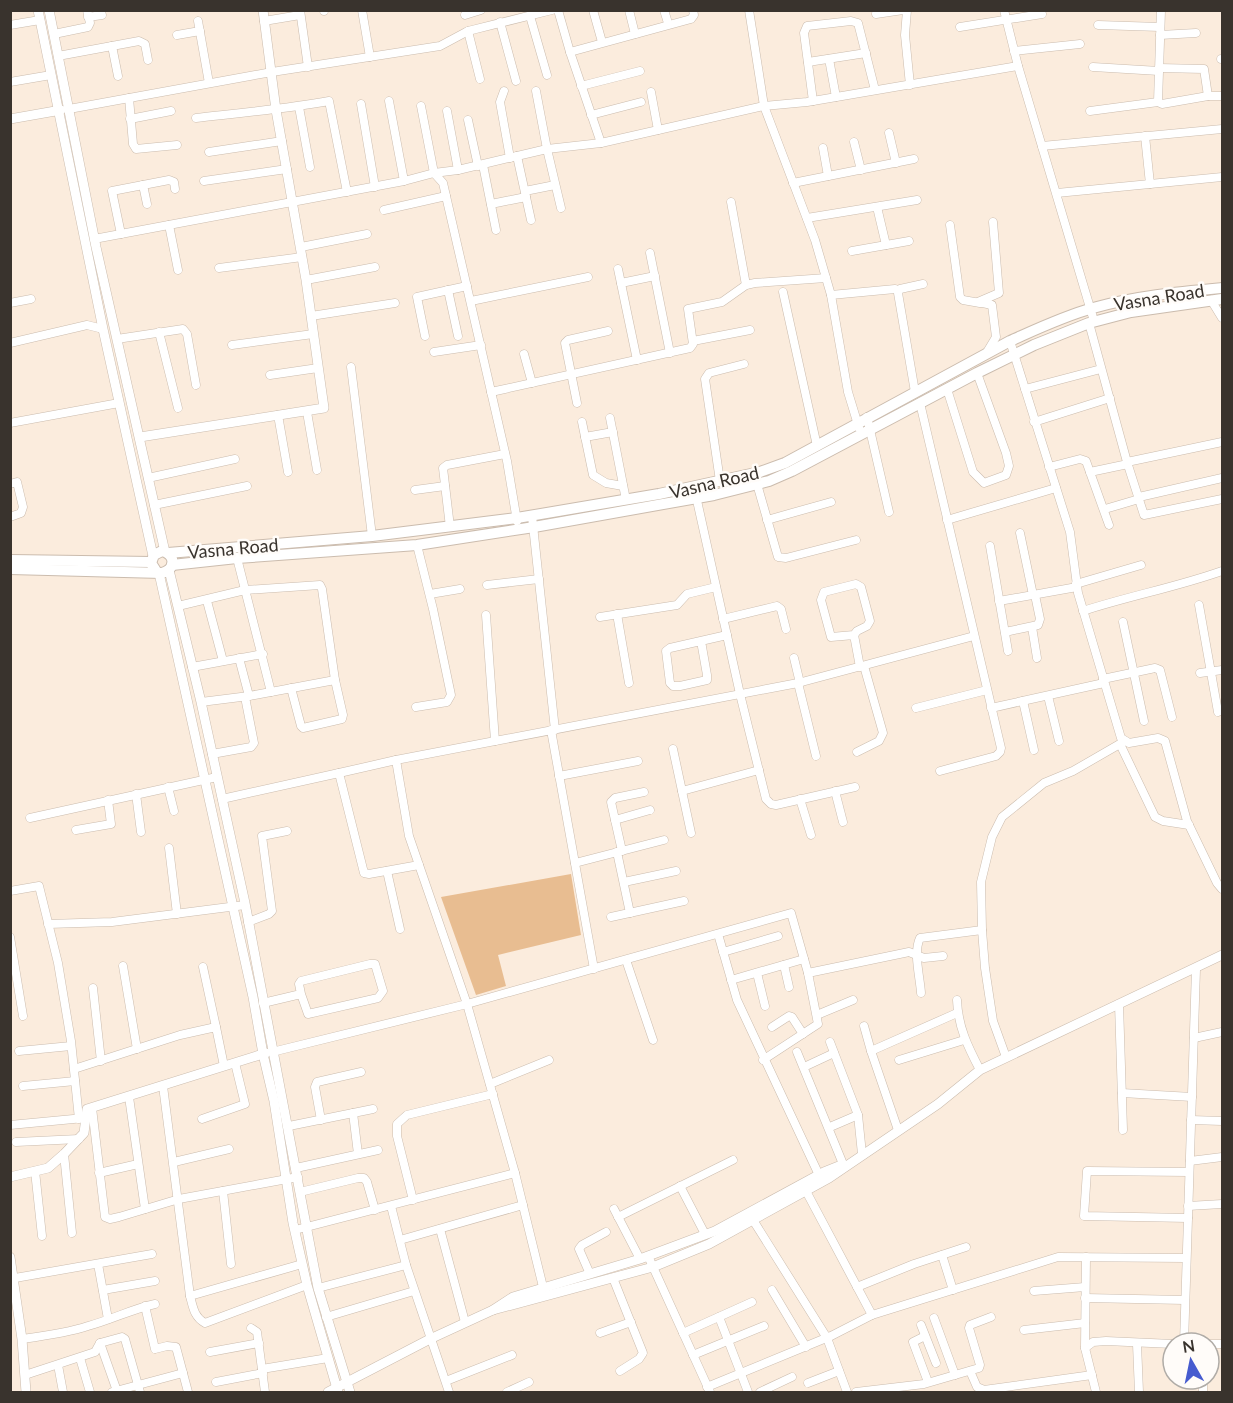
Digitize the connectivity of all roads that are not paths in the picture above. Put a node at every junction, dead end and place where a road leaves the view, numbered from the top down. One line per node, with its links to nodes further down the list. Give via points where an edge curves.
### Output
1 (49, 10): 36 (street)
2 (362, 10): 46 (street)
3 (481, 10): 21 (street)
4 (552, 10): 23 (street)
5 (558, 10): 43 (street)
6 (593, 10): 39 (street)
7 (629, 10): 38 (street)
8 (664, 10): 28 (street)
9 (693, 10): 28 (street, via 691,19)
10 (749, 10): 80 (street)
11 (844, 10): 27 (street)
12 (905, 10): 17 (street); 63 (street)
13 (1004, 10): 24 (street)
14 (1161, 10): 34 (street)
15 (300, 13): 22 (street); 51 (street)
16 (88, 14): 20 (street); 36 (street, via 88,27)
17 (876, 14)
18 (1042, 14): 24 (street)
19 (39, 15): 29 (street); 56 (street)
20 (102, 15)
21 (465, 15)
22 (264, 16): 55 (street)
23 (530, 16): 26 (street); 57 (street)
24 (1006, 20): 31 (street); 42 (street)
25 (198, 21): 32 (street)
26 (500, 22): 33 (street); 60 (street)
27 (845, 22): 44 (street, via 854,21 860,26); 49 (street, via 805,27)
28 (668, 23): 38 (street)
29 (10, 25)
30 (1098, 25): 34 (street)
31 (960, 27)
32 (200, 31): 37 (street); 62 (street)
33 (468, 31): 46 (street, via 440,46); 59 (street)
34 (1160, 31): 35 (street); 53 (street)
35 (1196, 33)
36 (54, 34): 45 (street)
37 (177, 34)
38 (635, 34): 39 (street)
39 (602, 42): 43 (street)
40 (1080, 44): 42 (street)
41 (112, 46): 45 (street); 48 (street, via 139,41 145,44); 58 (street)
42 (1014, 51): 50 (street)
43 (570, 52): 64 (street)
44 (866, 53): 47 (street); 65 (street)
45 (58, 56): 81 (street)
46 (370, 57): 51 (street)
47 (828, 59): 49 (street); 71 (street)
48 (148, 60)
49 (808, 62): 74 (street)
50 (1018, 66): 63 (street); 100 (street)
51 (308, 67): 55 (street)
52 (1093, 67): 53 (street)
53 (1159, 69): 69 (street, via 1204,69); 76 (street)
54 (640, 71): 64 (street)
55 (272, 72): 62 (street); 82 (street)
56 (51, 75): 61 (street); 83 (street)
57 (547, 75)
58 (118, 76)
59 (480, 79)
60 (516, 81)
61 (10, 82)
62 (209, 83): 72 (street)
63 (910, 85): 65 (street)
64 (581, 86): 87 (street)
65 (875, 90): 71 (street)
66 (504, 91): 104 (street, via 500,102)
67 (536, 91): 102 (street)
68 (651, 92): 93 (street)
69 (1208, 96): 70 (street); 76 (street)
70 (1222, 96)
71 (836, 97): 74 (street)
72 (129, 98): 81 (street); 90 (street)
73 (388, 101): 116 (street)
74 (813, 101): 80 (street)
75 (641, 102): 87 (street)
76 (1158, 102): 86 (street)
77 (361, 105): 121 (street)
78 (299, 106): 82 (street); 108 (street); 123 (street, via 329,101)
79 (421, 106): 112 (street)
80 (764, 106): 93 (street); 117 (street)
81 (69, 109): 83 (street); 143 (street)
82 (276, 110): 89 (street); 96 (street)
83 (58, 111): 88 (street); 177 (street)
84 (171, 111): 90 (street)
85 (447, 111): 111 (street)
86 (1090, 111)
87 (591, 115): 98 (street)
88 (10, 118)
89 (196, 118)
90 (130, 119): 99 (street, via 136,149)
91 (468, 120): 107 (street)
92 (1222, 129): 95 (street)
93 (658, 130): 98 (street)
94 (889, 134): 106 (street)
95 (1145, 136): 100 (street); 118 (street)
96 (282, 141): 103 (street); 109 (street)
97 (854, 142): 110 (street)
98 (601, 143): 102 (street)
99 (177, 145)
100 (1042, 146): 124 (street)
101 (823, 148): 113 (street)
102 (547, 149): 104 (street); 120 (street)
103 (209, 152)
104 (513, 157): 107 (street); 125 (street)
105 (914, 159): 106 (street)
106 (896, 162): 110 (street)
107 (480, 165): 111 (street); 131 (street)
108 (309, 167)
109 (287, 169): 115 (street); 129 (street)
110 (861, 170): 113 (street)
111 (458, 171): 112 (street)
112 (434, 173): 116 (street); 126 (street, via 443,183)
113 (828, 176): 117 (street)
114 (1222, 177): 118 (street)
115 (204, 181)
116 (404, 181): 121 (street)
117 (793, 183): 135 (street)
118 (1150, 184): 124 (street)
119 (143, 185): 122 (street, via 169,180 174,182); 130 (street); 141 (street, via 112,191)
120 (555, 185): 125 (street); 133 (street)
121 (375, 187): 123 (street)
122 (175, 189)
123 (347, 192): 129 (street)
124 (1057, 193): 173 (street)
125 (525, 194): 131 (street); 136 (street)
126 (446, 196): 134 (street); 161 (street)
127 (917, 200): 132 (street)
128 (731, 202): 160 (street)
129 (292, 203): 138 (street); 146 (street)
130 (147, 204)
131 (491, 204): 140 (street)
132 (877, 207): 135 (street); 145 (street)
133 (561, 208)
134 (384, 210)
135 (807, 218): 156 (street)
136 (531, 220)
137 (993, 222): 172 (street, via 999,293 978,302)
138 (169, 225): 141 (street); 153 (street)
139 (950, 225): 172 (street, via 960,297)
140 (496, 230)
141 (121, 234): 143 (street)
142 (367, 234): 146 (street)
143 (94, 239): 184 (street)
144 (909, 241): 145 (street)
145 (886, 245): 147 (street)
146 (301, 247): 149 (street)
147 (852, 251)
148 (650, 253): 154 (street)
149 (302, 257): 151 (street); 157 (street)
150 (375, 267): 157 (street)
151 (219, 268)
152 (618, 269): 158 (street)
153 (178, 270)
154 (655, 276): 158 (street); 191 (street)
155 (588, 277): 169 (street)
156 (826, 278): 160 (street); 166 (street)
157 (306, 280): 174 (street)
158 (621, 283): 195 (street)
159 (923, 284): 208 (street, via 900,289 898,293)
160 (746, 285): 185 (street, via 722,302 688,309)
161 (467, 286): 164 (street); 169 (street)
162 (1222, 288): 173 (main road, Vasna Road, via 1141,297)
163 (895, 289): 166 (street)
164 (448, 290): 182 (street, via 417,297); 183 (street)
165 (783, 291): 226 (street)
166 (831, 295): 217 (street, via 848,392)
167 (31, 299): 170 (street)
168 (1217, 300): 175 (street); 176 (main road, Vasna Road)
169 (471, 301): 189 (street)
170 (10, 303)
171 (395, 303): 174 (street)
172 (992, 305): 194 (street, via 996,337)
173 (1091, 308): 176 (street); 186 (main road, Vasna Road)
174 (311, 316): 181 (street)
175 (1222, 318)
176 (1091, 322): 193 (main road, Vasna Road); 199 (street)
177 (103, 329): 187 (street, via 87,325); 210 (street)
178 (750, 330): 185 (street)
179 (608, 331): 201 (street, via 566,341)
180 (159, 332): 184 (street); 204 (street, via 179,328 185,331); 213 (street)
181 (312, 334): 188 (street); 198 (street)
182 (425, 336)
183 (458, 336)
184 (117, 339): 223 (street)
185 (693, 341): 191 (street, via 692,348)
186 (1010, 341): 193 (street); 194 (main road, Vasna Road)
187 (10, 343)
188 (232, 345)
189 (481, 345): 190 (street); 207 (street)
190 (434, 352)
191 (670, 353): 195 (street)
192 (524, 354): 203 (street)
193 (1015, 354): 200 (main road, Vasna Road); 206 (street)
194 (985, 355): 208 (main road, Vasna Road)
195 (637, 360): 201 (street)
196 (744, 364): 236 (street, via 709,373 705,379)
197 (351, 367): 260 (street)
198 (318, 368): 202 (street); 214 (street, via 324,408)
199 (1101, 369): 206 (street); 209 (street)
200 (977, 373): 205 (main road, Vasna Road); 205 (street, via 1006,453 1006,475 984,483 973,472)
201 (571, 374): 203 (street); 211 (street)
202 (270, 375)
203 (532, 383): 207 (street)
204 (196, 385)
205 (947, 389): 212 (main road, Vasna Road)
206 (1025, 389): 219 (street)
207 (491, 392): 227 (street)
208 (915, 392): 217 (main road, Vasna Road)
209 (1110, 398): 219 (street); 229 (street)
210 (119, 403): 220 (street); 269 (street)
211 (577, 403)
212 (920, 403): 222 (main road, Vasna Road); 254 (street)
213 (178, 408)
214 (307, 412): 215 (street); 231 (street)
215 (278, 415): 223 (street); 232 (street)
216 (610, 418): 221 (street)
217 (862, 420): 222 (street); 226 (main road, Vasna Road)
218 (582, 422): 224 (street)
219 (1034, 422): 230 (street)
220 (10, 423)
221 (613, 432): 224 (street); 241 (street)
222 (866, 433): 238 (main road, Vasna Road, via 792,471); 251 (street)
223 (140, 437): 234 (street)
224 (585, 437): 241 (street, via 593,475 606,483)
225 (1222, 442): 229 (street)
226 (817, 446): 236 (main road, Vasna Road, via 771,469)
227 (505, 454): 240 (street, via 444,466); 256 (street)
228 (235, 459): 234 (street)
229 (1127, 463): 233 (street); 245 (street)
230 (1049, 467): 233 (street, via 1083,459); 242 (street)
231 (317, 470)
232 (288, 472)
233 (1090, 472): 250 (street)
234 (148, 478): 249 (street)
235 (1222, 478): 245 (street)
236 (720, 481): 244 (main road, Vasna Road)
237 (10, 484): 252 (street, via 17,483 23,507 21,513)
238 (757, 484): 244 (main road, Vasna Road); 253 (street)
239 (247, 486): 249 (street)
240 (445, 486): 243 (street); 258 (street)
241 (623, 486): 247 (street)
242 (1056, 488): 254 (street); 274 (street, via 1070,532)
243 (415, 490)
244 (695, 492): 247 (main road, Vasna Road); 255 (main road, Vasna Road); 275 (street)
245 (1139, 498): 246 (street, via 1146,516); 250 (street)
246 (1222, 499)
247 (626, 500): 255 (main road, Vasna Road)
248 (831, 502): 253 (street)
249 (154, 505): 264 (street)
250 (1104, 509): 257 (street)
251 (889, 512)
252 (10, 517)
253 (767, 519): 261 (street, via 776,554 781,558)
254 (947, 520): 295 (street)
255 (533, 521): 256 (main road, Vasna Road); 272 (street)
256 (518, 523): 258 (main road, Vasna Road); 262 (main road, Vasna Road)
257 (1109, 525)
258 (450, 527): 260 (main road, Vasna Road)
259 (1020, 533): 279 (street)
260 (372, 536): 264 (main road, Vasna Road)
261 (856, 540)
262 (417, 545): 265 (main road, Vasna Road); 278 (street)
263 (990, 546): 281 (street)
264 (167, 553): 269 (main road, via 172,559); 269 (main road, Vasna Road, via 159,552)
265 (237, 558): 269 (main road, Vasna Road); 277 (street)
266 (10, 560): 267 (main road, Vasna Road)
267 (54, 565): 269 (main road, Vasna Road); 270 (main road, Vasna Road)
268 (1141, 565): 274 (street)
269 (160, 566): 283 (street); 343 (street)
270 (10, 569)
271 (1222, 571): 284 (street)
272 (539, 579): 273 (street); 327 (street)
273 (488, 585)
274 (1077, 586): 279 (street); 284 (street)
275 (716, 587): 285 (street, via 687,594 677,605); 288 (street)
276 (460, 589): 278 (street)
277 (246, 590): 280 (street); 298 (street); 309 (street, via 320,585)
278 (430, 594): 321 (street, via 450,698 447,702)
279 (1034, 595): 281 (street); 290 (street, via 1040,619)
280 (207, 601): 283 (street); 302 (street)
281 (999, 601): 292 (street)
282 (1199, 605): 306 (street)
283 (178, 606): 304 (street)
284 (1083, 611): 310 (street)
285 (617, 614): 287 (street); 311 (street)
286 (486, 615): 328 (street)
287 (600, 617)
288 (723, 619): 291 (street, via 777,606); 293 (street)
289 (1123, 622): 307 (street)
290 (1032, 627): 292 (street); 301 (street)
291 (786, 629)
292 (1005, 632): 297 (street)
293 (727, 635): 296 (street); 316 (street)
294 (854, 635): 294 (street, via 870,621 859,584 824,592 821,600 831,637); 303 (street)
295 (974, 636): 303 (street); 314 (street)
296 (701, 641): 296 (street, via 666,651 673,686 707,680)
297 (1008, 651)
298 (263, 654): 299 (street); 315 (street)
299 (239, 658): 302 (street); 318 (street)
300 (794, 658): 312 (street)
301 (1037, 658)
302 (223, 661): 304 (street)
303 (862, 666): 312 (street); 333 (street, via 883,733 879,741)
304 (192, 667): 320 (street)
305 (1222, 670): 306 (street)
306 (1211, 671): 308 (street); 324 (street)
307 (1134, 672): 310 (street); 325 (street, via 1160,670); 326 (street)
308 (1200, 673)
309 (335, 680): 313 (street); 313 (street, via 342,719 306,729 301,726)
310 (1104, 681): 317 (street); 330 (street)
311 (628, 683)
312 (799, 683): 316 (street); 335 (street)
313 (291, 688): 315 (street)
314 (987, 690): 322 (street); 323 (street)
315 (271, 692): 318 (street)
316 (740, 694): 327 (street); 338 (street)
317 (1048, 696): 319 (street); 329 (street)
318 (247, 697): 320 (street); 334 (street, via 254,743 251,747)
319 (1023, 701): 323 (street); 332 (street)
320 (201, 702): 334 (street)
321 (416, 707)
322 (916, 708)
323 (991, 708): 339 (street, via 999,754)
324 (1218, 712)
325 (1172, 717)
326 (1144, 721)
327 (553, 730): 328 (street); 341 (street)
328 (495, 741): 336 (street)
329 (1059, 741)
330 (1123, 743): 358 (street, via 1155,817); 358 (street, via 1163,739); 383 (street, via 1044,783 1002,817 992,837 981,882)
331 (673, 749): 346 (street)
332 (1034, 750)
333 (857, 752)
334 (212, 754): 342 (street)
335 (816, 756)
336 (396, 760): 340 (street); 368 (street, via 409,836)
337 (638, 761): 341 (street)
338 (759, 770): 346 (street); 351 (street, via 768,802 776,805)
339 (940, 771)
340 (339, 773): 350 (street); 370 (street, via 362,870 367,874)
341 (559, 776): 367 (street)
342 (217, 777): 343 (street); 350 (street)
343 (205, 779): 344 (street); 376 (street)
344 (168, 787): 349 (street); 354 (street)
345 (855, 787): 347 (street)
346 (682, 791): 362 (street)
347 (835, 791): 351 (street); 357 (street)
348 (644, 792): 356 (street, via 612,800)
349 (136, 794): 352 (street); 361 (street)
350 (222, 798): 375 (street)
351 (800, 799): 363 (street)
352 (108, 800): 355 (street); 359 (street, via 111,824)
353 (650, 810): 356 (street)
354 (174, 811)
355 (30, 818)
356 (615, 820): 366 (street)
357 (843, 822)
358 (1189, 825): 372 (street)
359 (76, 830)
360 (287, 831): 380 (street, via 261,838 272,911)
361 (141, 832)
362 (691, 833)
363 (811, 835)
364 (664, 840): 366 (street)
365 (169, 848): 378 (street)
366 (619, 851): 367 (street); 371 (street)
367 (575, 863): 396 (street)
368 (419, 865): 370 (street); 409 (street)
369 (676, 871): 371 (street)
370 (387, 872): 382 (street)
371 (624, 882): 377 (street)
372 (1222, 889)
373 (10, 891): 381 (street, via 39,886)
374 (684, 901): 377 (street)
375 (245, 906): 376 (street); 380 (street)
376 (233, 908): 378 (street); 429 (street)
377 (630, 913): 379 (street)
378 (177, 914): 381 (street)
379 (611, 918)
380 (248, 922): 408 (street)
381 (48, 924): 424 (street)
382 (400, 929)
383 (982, 930): 388 (street, via 920,938); 431 (street, via 993,1021)
384 (718, 934): 387 (street); 391 (street, via 791,913); 392 (street)
385 (778, 936): 387 (street)
386 (10, 938): 403 (street)
387 (723, 952): 400 (street)
388 (918, 955): 389 (street); 399 (street, via 909,952); 404 (street)
389 (943, 956)
390 (1222, 956): 397 (street)
391 (804, 959): 393 (street); 399 (street)
392 (626, 960): 396 (street); 421 (street)
393 (784, 965): 398 (street); 401 (street)
394 (123, 966): 425 (street)
395 (203, 967): 416 (street)
396 (594, 969): 409 (street)
397 (1196, 969): 410 (street); 420 (street)
398 (757, 973): 400 (street); 411 (street)
399 (808, 973): 413 (street)
400 (731, 980): 433 (street)
401 (789, 987)
402 (93, 988): 435 (street)
403 (15, 989): 414 (street)
404 (921, 993)
405 (302, 994): 405 (street, via 301,981 370,964 378,969 383,991 378,998 308,1014); 408 (street)
406 (853, 1000): 413 (street)
407 (957, 1000): 412 (street)
408 (263, 1003): 429 (street)
409 (467, 1004): 429 (street); 443 (street)
410 (1119, 1004): 431 (street); 446 (street)
411 (765, 1006)
412 (957, 1013): 422 (street); 427 (street)
413 (817, 1015): 419 (street, via 818,1024)
414 (23, 1016)
415 (864, 1026): 427 (street)
416 (216, 1027): 425 (street); 437 (street)
417 (772, 1027): 419 (street, via 789,1016)
418 (1222, 1032): 420 (street)
419 (803, 1034): 433 (street)
420 (1194, 1038): 449 (street)
421 (653, 1040)
422 (964, 1040): 434 (street); 440 (street)
423 (830, 1042): 430 (street)
424 (71, 1046): 426 (street); 439 (street)
425 (137, 1049): 435 (street)
426 (19, 1051)
427 (871, 1051): 462 (street)
428 (797, 1052): 438 (street)
429 (267, 1053): 436 (street); 460 (street); 484 (street)
430 (834, 1053): 438 (street); 453 (street)
431 (1006, 1057): 440 (street)
432 (549, 1059): 443 (street)
433 (763, 1060): 482 (street)
434 (899, 1060)
435 (100, 1061): 439 (street)
436 (235, 1063): 437 (street); 455 (street, via 245,1104)
437 (224, 1066): 445 (street)
438 (804, 1067): 461 (street)
439 (74, 1069): 442 (street)
440 (980, 1070): 462 (street)
441 (361, 1072): 456 (street, via 317,1082)
442 (75, 1081): 444 (street); 454 (street)
443 (490, 1084): 447 (street)
444 (23, 1086)
445 (163, 1086): 448 (street); 474 (street)
446 (1122, 1093): 449 (street); 463 (street)
447 (492, 1094): 481 (street); 490 (street, via 407,1115 398,1124 397,1136)
448 (129, 1097): 450 (street); 476 (street)
449 (1192, 1097): 457 (street)
450 (92, 1108): 454 (street); 479 (street)
451 (373, 1109): 452 (street)
452 (353, 1113): 456 (street); 469 (street)
453 (858, 1115): 461 (street); 470 (street)
454 (82, 1118): 459 (street); 464 (street, via 84,1133)
455 (202, 1119)
456 (321, 1120): 460 (street)
457 (1191, 1120): 458 (street); 473 (street)
458 (1222, 1121)
459 (10, 1125)
460 (288, 1126): 480 (street)
461 (830, 1127): 475 (street)
462 (898, 1130): 470 (street)
463 (1123, 1130)
464 (79, 1139): 465 (street); 468 (street)
465 (16, 1142)
466 (229, 1149): 474 (street)
467 (378, 1149): 469 (street)
468 (64, 1154): 477 (street, via 48,1168); 503 (street)
469 (358, 1154): 480 (street)
470 (862, 1154): 475 (street)
471 (1222, 1157): 473 (street)
472 (733, 1160): 485 (street)
473 (1190, 1161): 478 (street)
474 (174, 1162): 489 (street)
475 (847, 1163): 482 (street); 487 (street)
476 (138, 1164): 479 (street); 495 (street)
477 (35, 1171): 483 (street); 505 (street)
478 (1189, 1172): 494 (street); 497 (street, via 1087,1171 1084,1216)
479 (99, 1173): 495 (street, via 105,1217)
480 (297, 1173): 484 (street); 488 (street)
481 (515, 1173): 490 (street); 492 (street)
482 (819, 1175): 504 (street)
483 (10, 1177)
484 (287, 1179): 486 (street); 501 (street)
485 (680, 1186): 504 (street); 512 (street, via 616,1213)
486 (223, 1191): 489 (street); 515 (street)
487 (806, 1191): 498 (street); 525 (street)
488 (300, 1192): 496 (street, via 364,1178); 499 (street)
489 (179, 1199): 495 (street); 533 (street)
490 (412, 1200): 493 (street)
491 (1222, 1204): 494 (street)
492 (523, 1205): 500 (street); 524 (street)
493 (391, 1206): 496 (street); 506 (street)
494 (1188, 1206): 497 (street)
495 (145, 1209)
496 (375, 1210): 499 (street)
497 (1188, 1218): 513 (street)
498 (753, 1220): 518 (street, via 710,1244); 558 (street)
499 (306, 1228): 501 (street); 527 (street)
500 (440, 1228): 506 (street); 546 (street)
501 (295, 1230): 516 (street)
502 (606, 1232): 519 (street, via 579,1249)
503 (72, 1233)
504 (705, 1234): 512 (street)
505 (42, 1236)
506 (400, 1240): 517 (street)
507 (966, 1247): 509 (street)
508 (152, 1254): 514 (street)
509 (942, 1256): 525 (street); 530 (street)
510 (10, 1257): 520 (street)
511 (1086, 1257): 513 (street); 526 (street); 530 (street, via 1058,1257)
512 (644, 1258): 518 (street); 519 (street)
513 (1186, 1258): 535 (street)
514 (98, 1264): 520 (street); 528 (street)
515 (231, 1264)
516 (302, 1264): 523 (street); 533 (street)
517 (406, 1265): 527 (street); 531 (street)
518 (653, 1267): 521 (street); 556 (street)
519 (590, 1274): 524 (street)
520 (15, 1278): 551 (street)
521 (613, 1278): 539 (street); 547 (street)
522 (156, 1281): 528 (street)
523 (307, 1286): 533 (street, via 205,1323 198,1319); 572 (street)
524 (543, 1287): 539 (street, via 513,1297)
525 (857, 1287): 540 (street)
526 (1086, 1287): 532 (street); 534 (street)
527 (318, 1288): 541 (street)
528 (103, 1290): 545 (street)
529 (772, 1290): 566 (street)
530 (953, 1290): 540 (street)
531 (414, 1291): 541 (street); 560 (street)
532 (1034, 1291)
533 (190, 1296)
534 (1085, 1298): 535 (street); 548 (street)
535 (1185, 1299): 554 (street)
536 (752, 1302): 542 (street)
537 (155, 1304): 538 (street)
538 (145, 1306): 545 (street); 579 (street, via 155,1349 176,1347)
539 (493, 1310): 546 (street)
540 (872, 1315): 558 (street)
541 (326, 1317): 587 (street)
542 (719, 1317): 556 (street); 561 (street)
543 (991, 1317): 578 (street, via 970,1325 980,1365)
544 (934, 1318): 582 (street)
545 (108, 1319): 559 (street)
546 (465, 1322): 560 (street)
547 (631, 1322): 555 (street); 576 (street, via 643,1353)
548 (1084, 1323): 553 (street); 567 (street)
549 (921, 1325): 557 (street)
550 (764, 1326): 561 (street)
551 (15, 1328): 559 (street)
552 (251, 1328): 563 (street, via 257,1332)
553 (1024, 1330)
554 (1184, 1331)
555 (600, 1333)
556 (683, 1333): 570 (street)
557 (925, 1336): 573 (street); 590 (street, via 913,1342)
558 (827, 1338): 566 (street); 577 (street)
559 (22, 1339): 581 (street)
560 (430, 1339): 585 (street); 587 (street)
561 (728, 1341): 570 (street); 580 (street)
562 (100, 1343): 571 (street, via 95,1352); 591 (street, via 125,1339); 597 (street)
563 (259, 1344): 568 (street); 575 (street)
564 (1137, 1344): 565 (street); 567 (street, via 1099,1342); 609 (street)
565 (1161, 1344)
566 (806, 1347): 580 (street)
567 (1085, 1348): 583 (street)
568 (210, 1352)
569 (512, 1355): 585 (street)
570 (693, 1356): 593 (street)
571 (80, 1358): 574 (street); 596 (street)
572 (328, 1358): 575 (street); 592 (street)
573 (936, 1363)
574 (58, 1365): 581 (street); 595 (street)
575 (263, 1371): 586 (street); 599 (street)
576 (620, 1371)
577 (839, 1371): 589 (street); 606 (street)
578 (970, 1371): 582 (street); 583 (street, via 977,1387 984,1390)
579 (183, 1373): 591 (street); 598 (street)
580 (740, 1374): 593 (street); 604 (street)
581 (25, 1375): 594 (street)
582 (955, 1375): 590 (street)
583 (1092, 1375): 608 (street)
584 (792, 1377): 605 (street)
585 (446, 1381): 602 (street)
586 (216, 1382)
587 (347, 1382): 592 (street); 601 (street)
588 (529, 1382): 603 (street)
589 (808, 1383)
590 (928, 1383): 607 (street)
591 (139, 1389): 597 (street)
592 (338, 1390): 600 (street)
593 (709, 1390)
594 (26, 1392)
595 (63, 1392)
596 (90, 1392)
597 (114, 1392)
598 (188, 1392)
599 (266, 1392)
600 (328, 1392)
601 (350, 1392)
602 (447, 1392)
603 (511, 1392)
604 (748, 1392)
605 (760, 1392)
606 (847, 1392)
607 (856, 1392)
608 (1096, 1392)
609 (1139, 1392)

